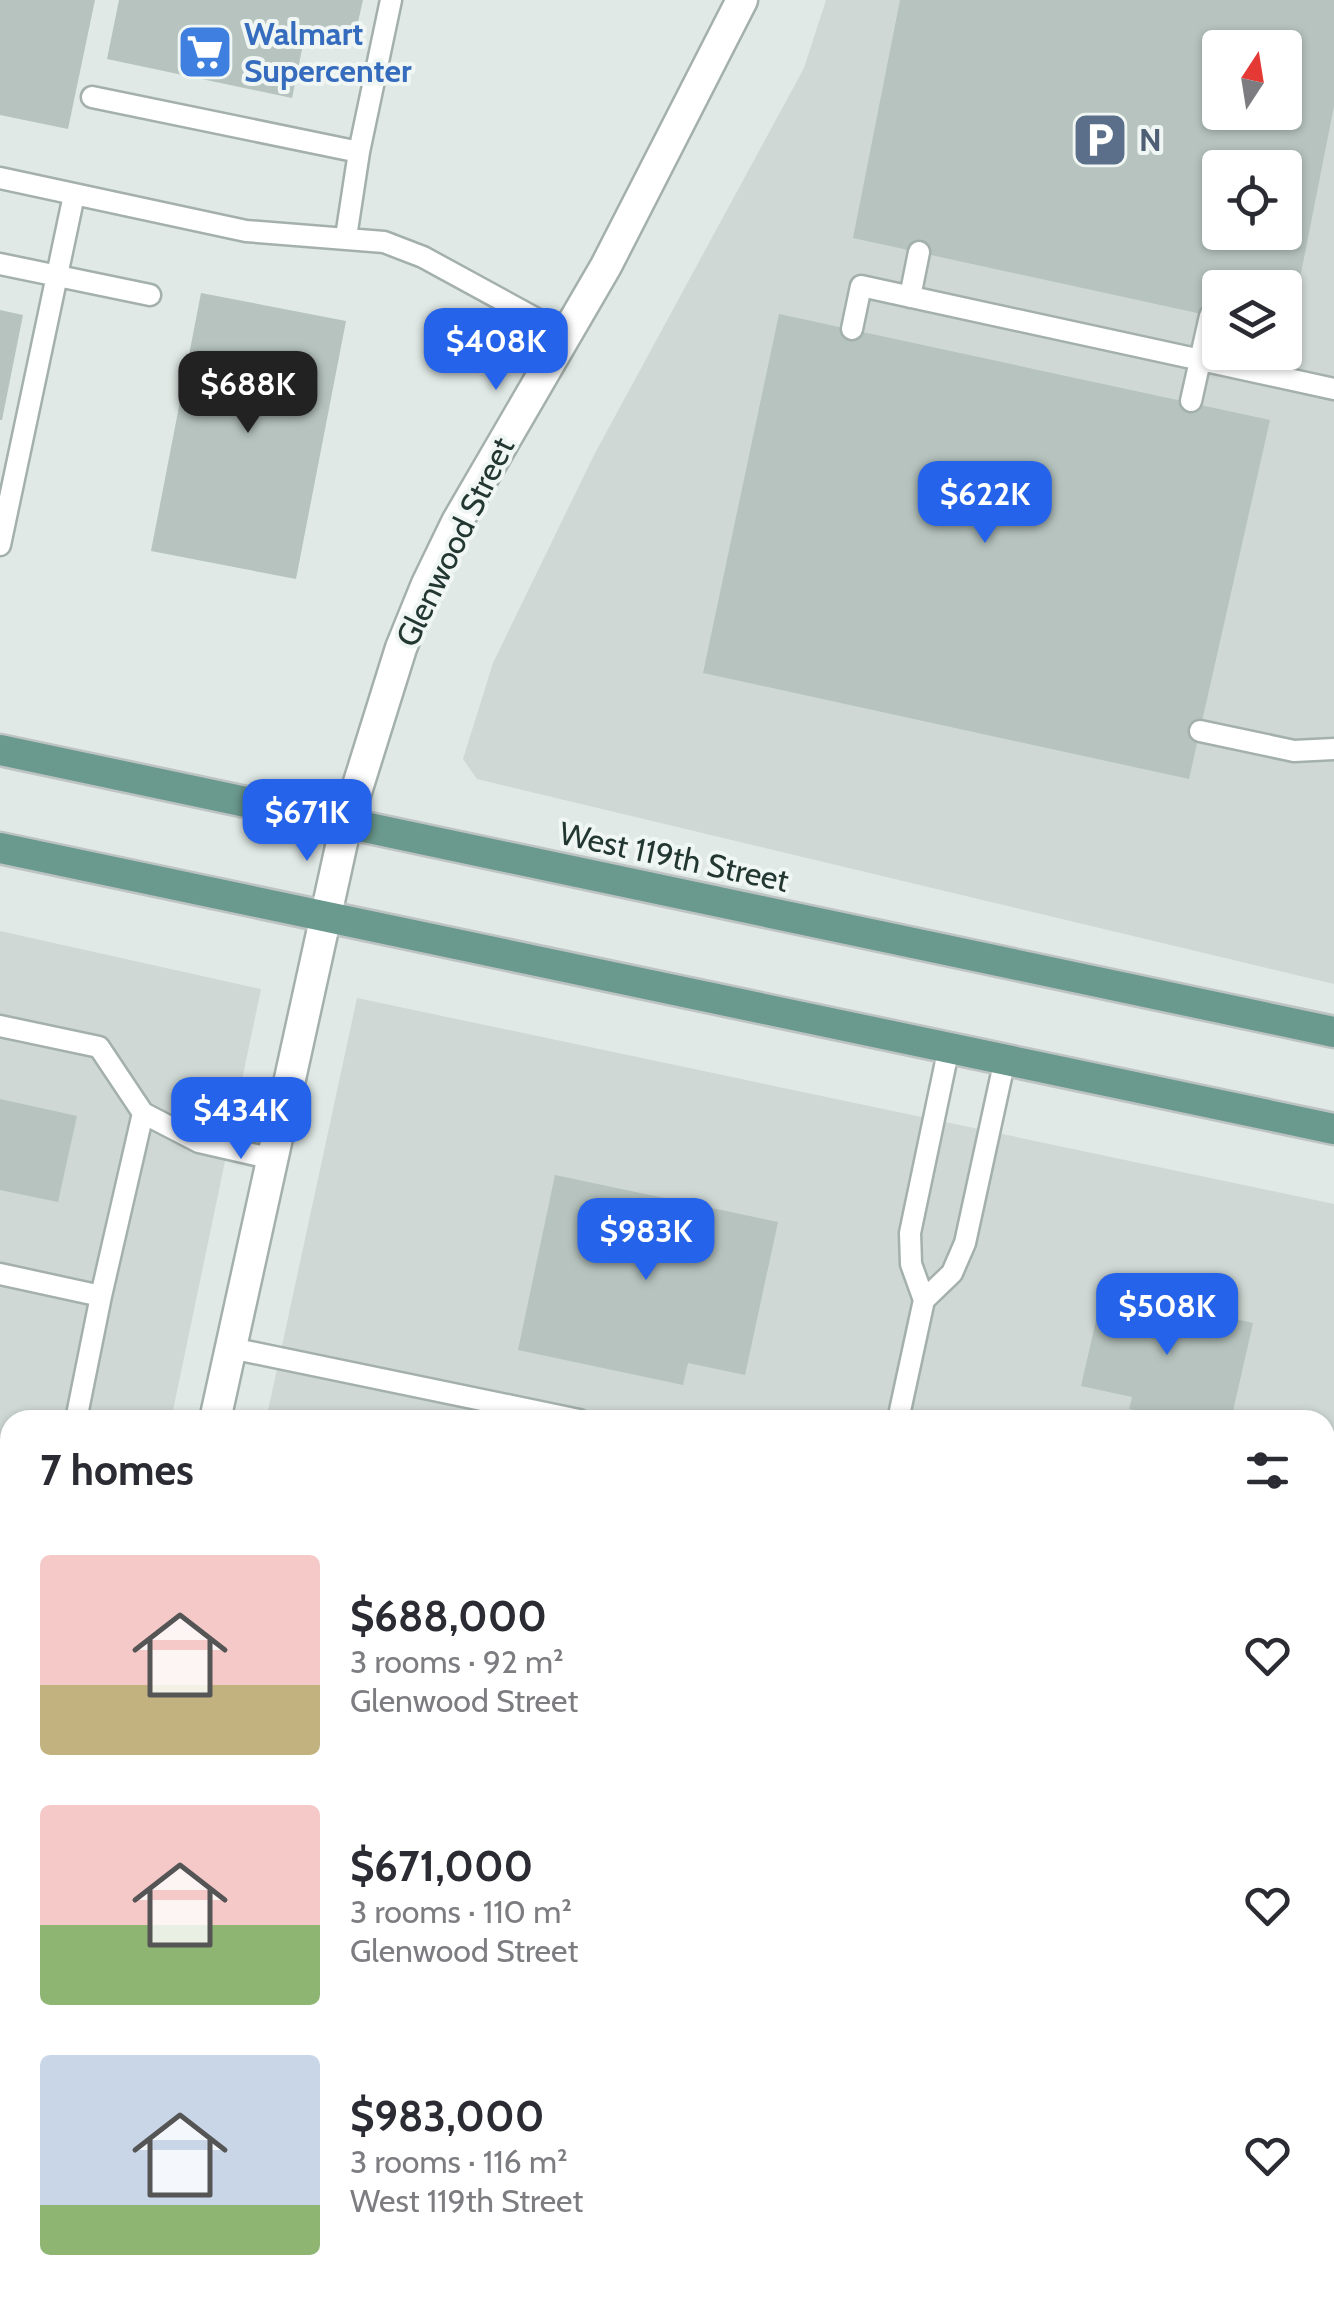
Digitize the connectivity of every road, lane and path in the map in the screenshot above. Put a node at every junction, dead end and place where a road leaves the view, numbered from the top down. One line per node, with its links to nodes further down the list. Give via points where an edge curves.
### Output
1 (391, 0): 4 (lane)
2 (742, 0): 14 (street, Glenwood Street)
3 (92, 97): 4 (lane)
4 (359, 152): 7 (lane)
5 (0, 178): 6 (lane)
6 (74, 195): 7 (lane, via 246,232); 10 (lane)
7 (346, 237): 14 (lane, via 423,257)
8 (919, 252): 12 (lane)
9 (0, 264): 10 (lane)
10 (57, 276): 11 (lane); 19 (lane)
11 (150, 295)
12 (910, 297): 13 (lane, via 861,286); 16 (lane)
13 (852, 329)
14 (566, 335): 23 (street, Glenwood Street, via 427,584)
15 (1202, 351): 16 (lane)
16 (1200, 360): 17 (lane); 18 (lane)
17 (1334, 389)
18 (1191, 402)
19 (0, 546)
20 (1200, 731): 21 (lane, via 1294,750)
21 (1334, 749)
22 (0, 750): 23 (main road, West 119th Street)
23 (346, 824): 25 (street, Glenwood Street); 27 (main road, West 119th Street)
24 (0, 848): 25 (main road)
25 (325, 917): 28 (main road); 32 (street, Glenwood Street)
26 (0, 1026): 30 (lane, via 99,1047)
27 (1334, 1032)
28 (949, 1048): 29 (main road); 35 (lane, via 910,1232 911,1264)
29 (1004, 1058): 31 (main road); 35 (lane, via 966,1243 952,1274)
30 (142, 1113): 32 (lane, via 199,1142); 34 (lane)
31 (1334, 1129)
32 (273, 1159): 36 (street, Glenwood Street)
33 (0, 1274): 34 (lane)
34 (101, 1296): 37 (lane)
35 (924, 1300): 40 (lane)
36 (231, 1348): 38 (street, Glenwood Street); 39 (lane)
37 (78, 1410)
38 (216, 1410)
39 (531, 1410)
40 (900, 1410)

